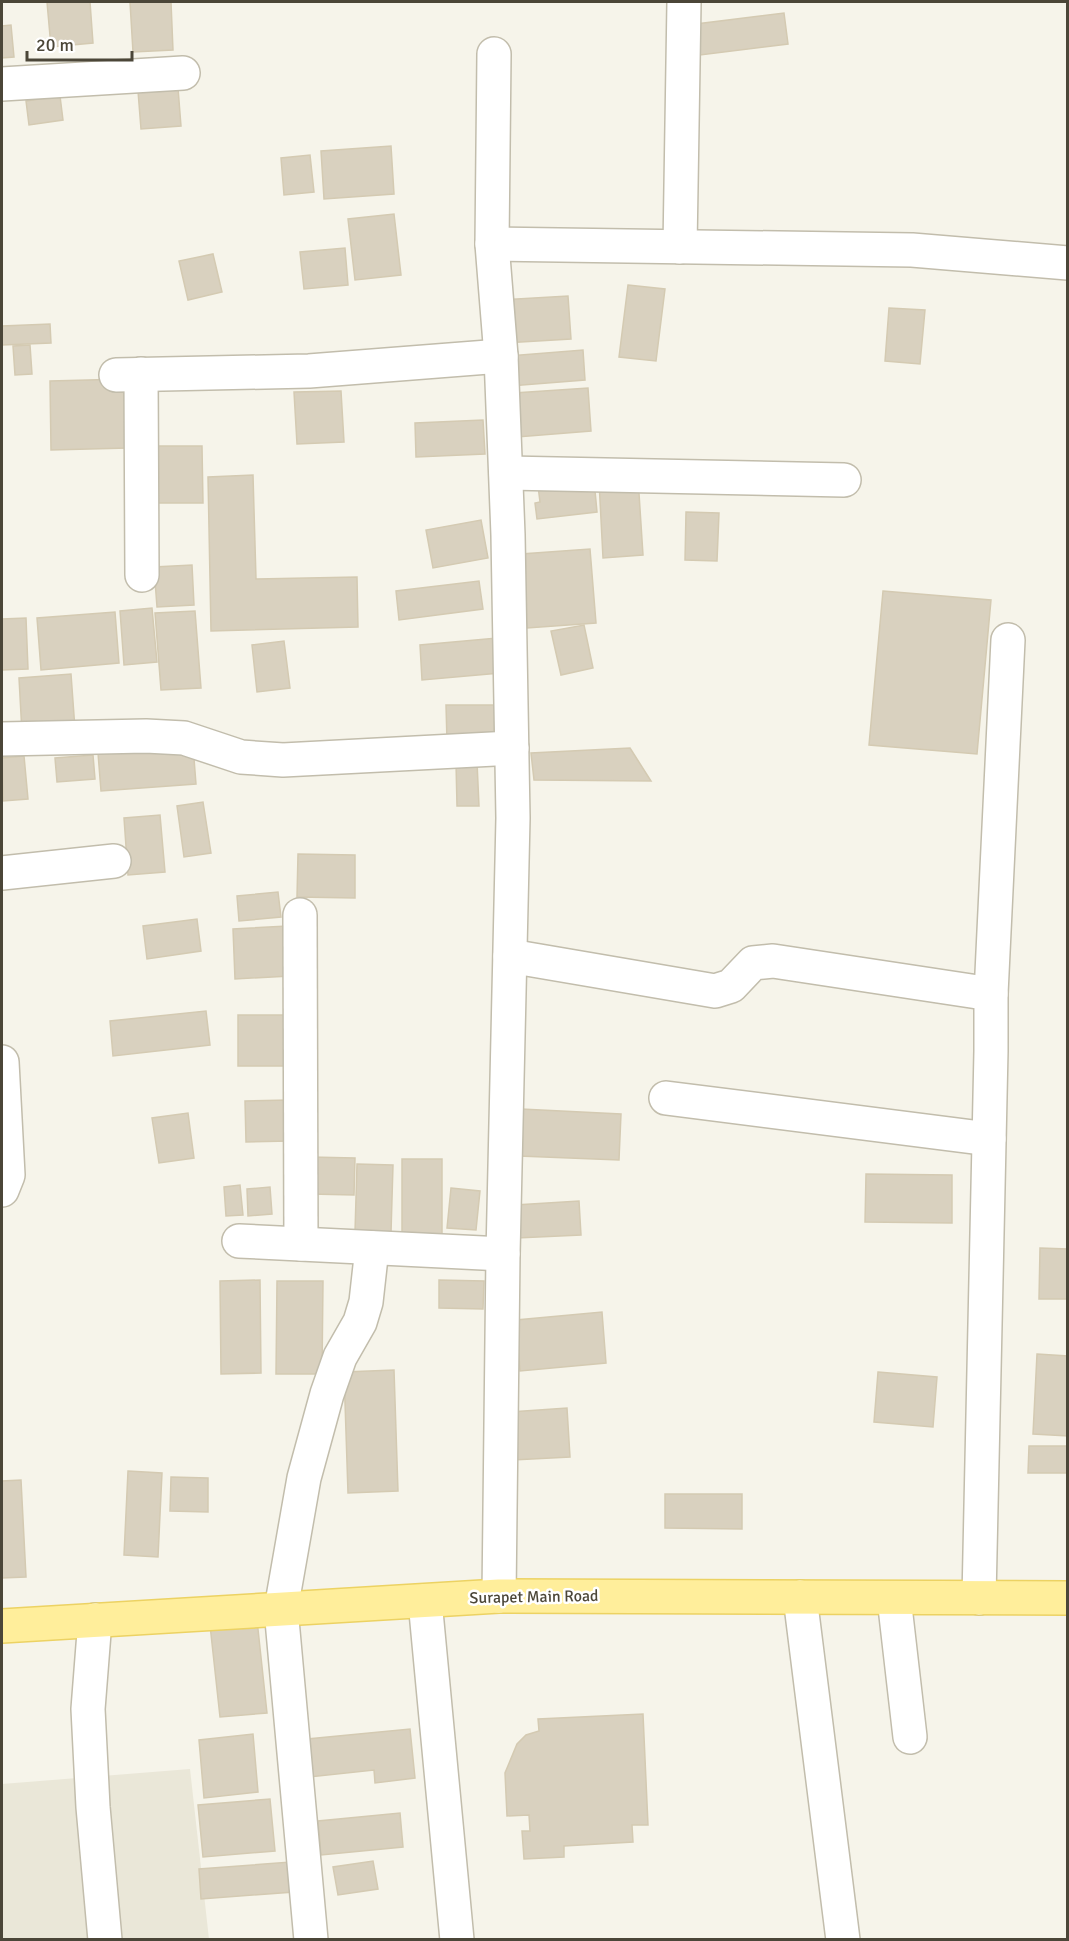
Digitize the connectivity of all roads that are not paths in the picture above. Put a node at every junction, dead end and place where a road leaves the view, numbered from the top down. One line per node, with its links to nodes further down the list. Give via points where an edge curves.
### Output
1 (684, 2): 6 (street)
2 (494, 54): 5 (street)
3 (183, 74): 4 (street)
4 (2, 84)
5 (492, 244): 6 (street); 8 (street)
6 (680, 247): 7 (street, via 912,250)
7 (1068, 263)
8 (501, 356): 9 (street); 11 (street, via 309,370 128,375)
9 (506, 473): 10 (street); 14 (street)
10 (844, 480)
11 (142, 575)
12 (1008, 640): 19 (street)
13 (2, 739): 14 (street, via 184,738 241,757 283,760)
14 (512, 748): 18 (street)
15 (114, 861): 16 (street)
16 (2, 873)
17 (300, 915): 25 (street)
18 (510, 956): 19 (street, via 715,991 731,986 753,963 773,961); 27 (street)
19 (990, 994): 22 (street)
20 (2, 1062): 23 (street, via 8,1175)
21 (666, 1098): 22 (street)
22 (989, 1139): 31 (street)
23 (2, 1190)
24 (239, 1241): 25 (street)
25 (301, 1244): 26 (street)
26 (372, 1248): 27 (street); 34 (street, via 366,1302 360,1322 340,1357 304,1478)
27 (503, 1254): 28 (street)
28 (499, 1596): 29 (main road, Surapet Main Road); 33 (main road, Surapet Main Road)
29 (800, 1597): 30 (main road, Surapet Main Road); 41 (street)
30 (894, 1598): 31 (main road, Surapet Main Road); 37 (street)
31 (979, 1598): 32 (main road, Surapet Main Road)
32 (1068, 1598)
33 (425, 1601): 34 (main road, Surapet Main Road); 40 (street)
34 (281, 1609): 35 (main road, Surapet Main Road); 39 (street)
35 (95, 1620): 36 (main road, Surapet Main Road); 38 (street, via 88,1709)
36 (2, 1626)
37 (910, 1737)
38 (105, 1940)
39 (311, 1940)
40 (458, 1940)
41 (843, 1940)

